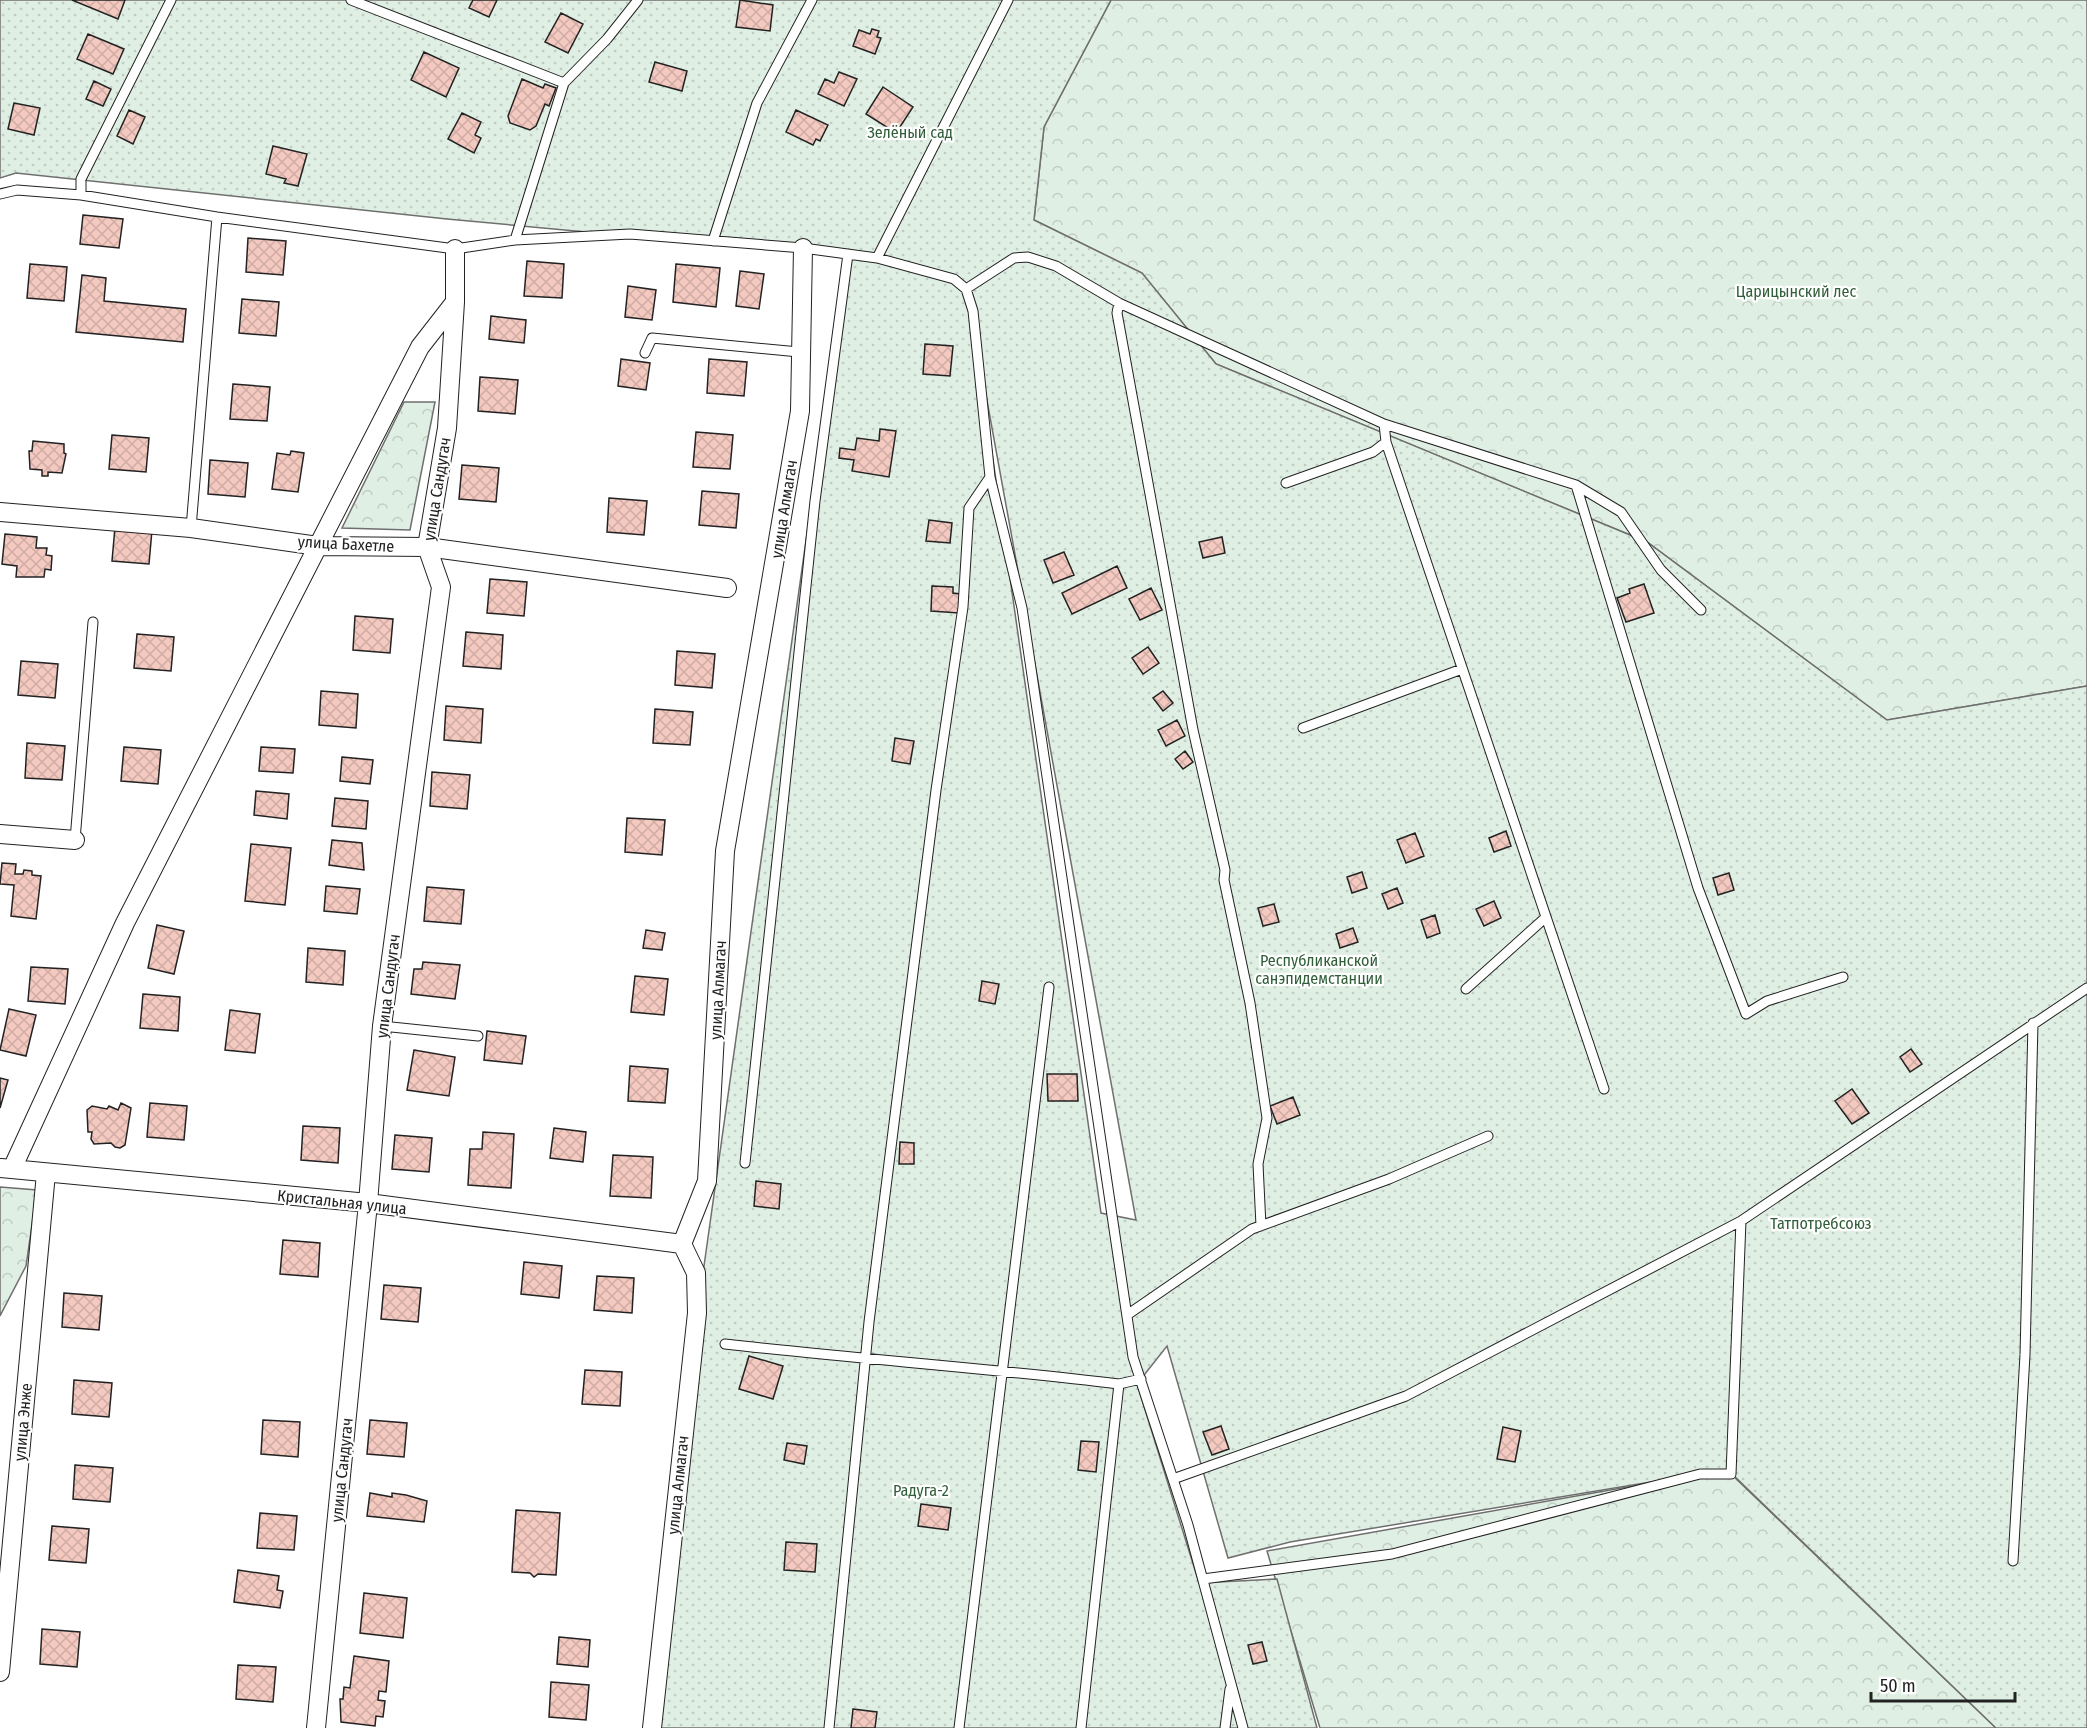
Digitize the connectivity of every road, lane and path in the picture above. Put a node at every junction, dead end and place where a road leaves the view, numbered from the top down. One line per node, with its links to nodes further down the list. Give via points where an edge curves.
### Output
1 (171, 0): 8 (lane, via 81,179)
2 (351, 0): 6 (lane)
3 (638, 0): 6 (lane, via 607,39)
4 (812, 0): 11 (lane, via 757,103)
5 (1008, 0): 15 (lane)
6 (564, 82): 10 (lane)
7 (0, 194): 8 (lane, via 17,190)
8 (81, 195): 9 (lane)
9 (217, 217): 13 (lane); 27 (lane)
10 (515, 240): 11 (lane, via 630,234); 13 (lane)
11 (713, 241): 12 (lane)
12 (803, 248): 14 (lane); 19 (street, улица Алмагач)
13 (455, 249): 17 (street, улица Сандугач)
14 (848, 254): 15 (lane); 47 (lane, via 815,501)
15 (877, 258): 16 (lane, via 954,279)
16 (966, 289): 18 (lane, via 1014,258 1028,257 1056,266); 23 (lane, via 973,311)
17 (455, 302): 28 (street, via 420,347); 29 (street, улица Сандугач, via 447,428)
18 (1119, 303): 21 (lane); 52 (lane, via 1117,313 1193,730 1225,870 1264,1090 1267,1118 1258,1164)
19 (799, 352): 20 (lane, via 652,338); 53 (street, улица Алмагач, via 800,411 725,851 707,1181)
20 (645, 353)
21 (1384, 424): 22 (lane); 25 (lane)
22 (1386, 442): 24 (lane, via 1373,452); 33 (lane)
23 (990, 477): 54 (lane, via 1022,609); 56 (lane, via 969,508 963,607 934,801)
24 (1286, 483)
25 (1576, 485): 31 (lane, via 1621,512 1661,570); 38 (lane, via 1698,888 1746,1014 1767,1001)
26 (0, 512): 27 (street, улица Бахетле)
27 (191, 528): 28 (street, улица Бахетле)
28 (318, 546): 29 (street, улица Бахетле); 48 (street, via 125,923)
29 (427, 547): 30 (street, улица Бахетле); 43 (street, улица Сандугач, via 441,587)
30 (727, 588)
31 (1701, 610)
32 (93, 622): 36 (lane)
33 (1462, 669): 34 (lane); 37 (lane)
34 (1303, 728)
35 (0, 834): 36 (street)
36 (75, 840)
37 (1545, 918): 41 (lane); 45 (lane)
38 (1843, 977)
39 (1049, 987): 57 (lane)
40 (2087, 988): 42 (lane)
41 (1466, 989)
42 (2033, 1023): 51 (lane); 61 (lane, via 2025,1355)
43 (382, 1026): 44 (lane); 50 (street, улица Сандугач)
44 (478, 1036)
45 (1604, 1089)
46 (1488, 1136): 52 (lane, via 1389,1179)
47 (745, 1163)
48 (6, 1168): 49 (street, Кристальная улица)
49 (46, 1173): 50 (street, Кристальная улица); 63 (street, улица Энже)
50 (368, 1203): 53 (street, Кристальная улица); 65 (street, улица Сандугач)
51 (1741, 1221): 60 (lane, via 1406,1396); 62 (lane, via 1731,1474 1700,1474 1392,1554)
52 (1261, 1226): 54 (lane)
53 (682, 1244): 66 (street, улица Алмагач, via 696,1273 697,1313)
54 (1127, 1316): 58 (lane, via 1133,1357)
55 (724, 1344): 56 (lane)
56 (866, 1360): 57 (lane); 67 (lane)
57 (1004, 1370): 59 (lane); 68 (lane)
58 (1141, 1379): 59 (lane); 60 (lane)
59 (1119, 1384): 69 (lane)
60 (1173, 1479): 62 (lane)
61 (2013, 1561)
62 (1203, 1580): 64 (lane)
63 (0, 1672)
64 (1231, 1684): 70 (lane); 71 (lane)
65 (316, 1728)
66 (652, 1728)
67 (830, 1728)
68 (959, 1728)
69 (1081, 1728)
70 (1225, 1728)
71 (1243, 1728)

